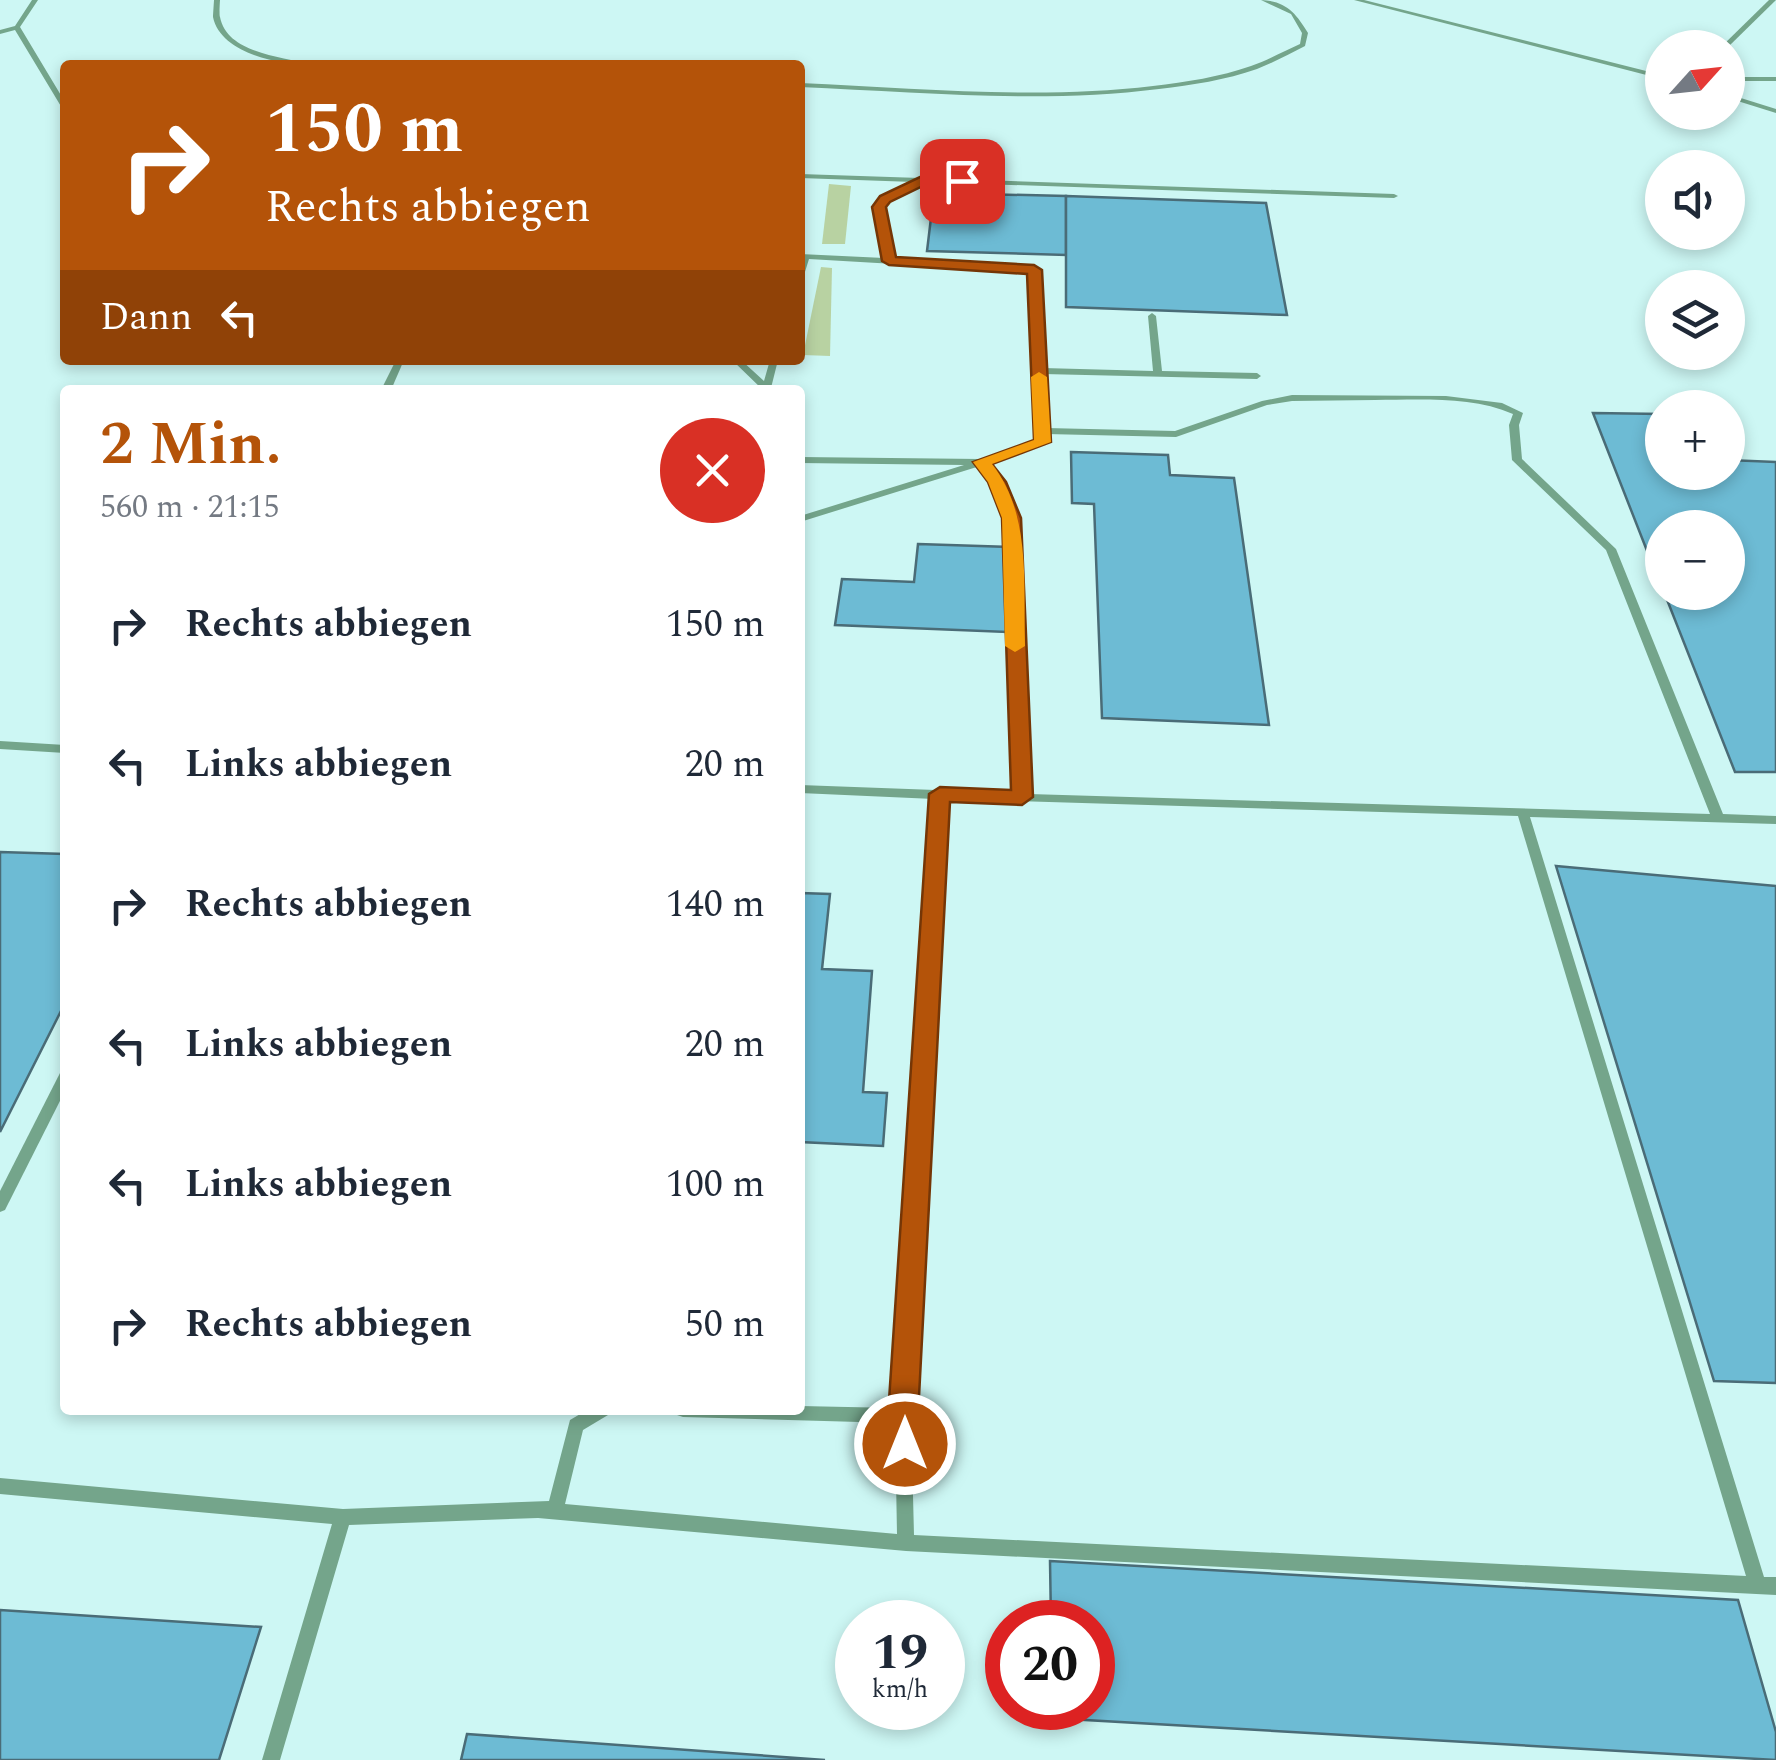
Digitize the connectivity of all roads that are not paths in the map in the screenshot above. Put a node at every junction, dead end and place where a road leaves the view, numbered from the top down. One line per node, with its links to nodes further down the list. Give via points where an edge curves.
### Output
1 (34, 0): 6 (lane)
2 (218, 0): 9 (lane, via 217,20 234,44)
3 (1264, 0): 13 (lane, via 1293,13 1305,33 1303,45 1273,63 1169,86 1088,94)
4 (1357, 0): 10 (lane)
5 (1773, 0): 7 (lane)
6 (17, 27): 8 (lane); 14 (lane)
7 (1742, 30)
8 (0, 32)
9 (277, 60)
10 (1645, 73)
11 (1745, 79): 12 (lane)
12 (1776, 79)
13 (805, 85)
14 (60, 100)
15 (1745, 101): 16 (lane)
16 (1776, 111)
17 (805, 176): 18 (lane)
18 (925, 180): 19 (lane); 21 (lane, via 879,207)
19 (1394, 196)
20 (805, 256): 21 (lane)
21 (889, 261): 24 (lane, via 1034,270)
22 (1152, 316): 25 (lane)
23 (741, 365): 27 (lane)
24 (1039, 371): 25 (lane); 28 (lane)
25 (1158, 374): 26 (lane)
26 (1257, 376)
27 (763, 385)
28 (1042, 431): 30 (lane, via 1042,442); 38 (lane, via 1176,434 1292,398 1510,406 1518,414 1517,460 1611,550)
29 (805, 460): 30 (lane)
30 (982, 462): 31 (lane); 36 (lane, via 1012,518)
31 (805, 517)
32 (0, 745): 33 (lane)
33 (60, 749)
34 (805, 789): 35 (lane)
35 (940, 794): 36 (lane); 44 (lane)
36 (1022, 797): 37 (lane)
37 (1523, 813): 38 (lane); 49 (lane)
38 (1718, 818): 39 (lane)
39 (1776, 820)
40 (60, 1087): 41 (lane)
41 (0, 1206)
42 (805, 1413): 44 (lane)
43 (593, 1415): 46 (lane, via 576,1425 555,1509)
44 (903, 1416): 48 (lane)
45 (0, 1486): 47 (lane)
46 (539, 1510): 47 (lane); 48 (lane)
47 (343, 1517): 50 (lane)
48 (906, 1543): 49 (lane)
49 (1767, 1585)
50 (271, 1760)

